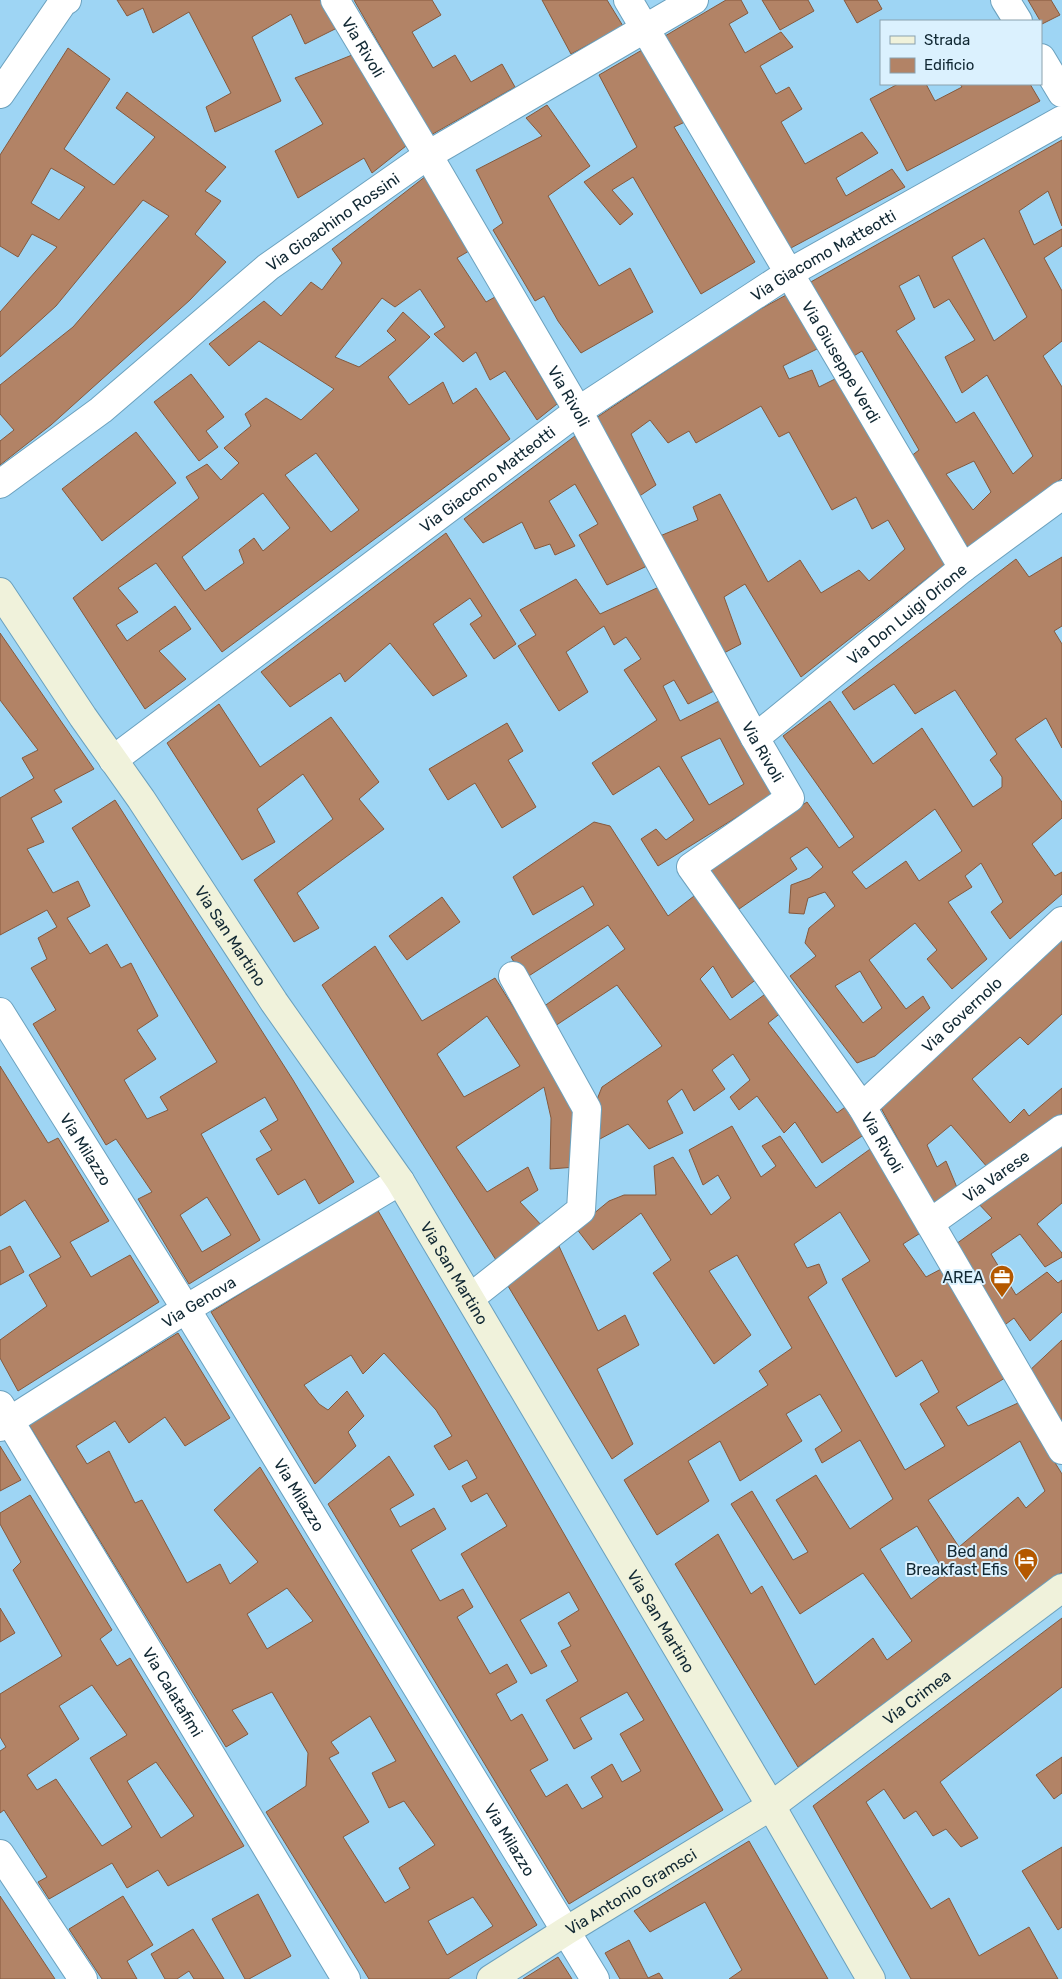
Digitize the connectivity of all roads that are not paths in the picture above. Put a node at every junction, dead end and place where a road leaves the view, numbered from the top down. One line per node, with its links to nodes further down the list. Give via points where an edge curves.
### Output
1 (67, 0): 10 (street)
2 (335, 0): 12 (street, Via Rivoli)
3 (628, 0): 7 (street, Via Giuseppe Verdi)
4 (694, 0): 7 (street, Via Gioachino Rossini)
5 (1006, 0): 6 (street)
6 (1017, 20)
7 (646, 29): 12 (street, Via Gioachino Rossini); 13 (street, Via Giuseppe Verdi)
8 (1042, 60): 9 (street)
9 (1062, 93)
10 (0, 94)
11 (1062, 120): 13 (street, Via Giacomo Matteotti)
12 (428, 155): 14 (street, Via Rivoli); 15 (street, Via Gioachino Rossini, via 268,267 101,410)
13 (789, 273): 14 (street, Via Giacomo Matteotti); 17 (street, Via Giuseppe Verdi)
14 (578, 411): 19 (street, Via Rivoli); 20 (street, Via Giacomo Matteotti)
15 (0, 484)
16 (1062, 494): 17 (street, Via Don Luigi Orione)
17 (963, 568): 19 (street, Via Don Luigi Orione)
18 (0, 592): 20 (street, Via San Martino)
19 (755, 738): 24 (street, Via Rivoli, via 790,798 691,867)
20 (113, 760): 26 (street, Via San Martino, via 274,1002)
21 (1062, 921): 24 (street, Via Governolo)
22 (513, 976): 28 (street, via 587,1110 581,1210)
23 (0, 1012): 29 (street, Via Milazzo)
24 (862, 1107): 27 (street, Via Rivoli)
25 (1062, 1129): 27 (street, Via Varese)
26 (400, 1181): 28 (street, Via San Martino); 29 (street, Via Genova)
27 (930, 1223): 31 (street, Via Rivoli)
28 (470, 1298): 33 (street, Via San Martino)
29 (186, 1309): 30 (street, Via Genova); 35 (street, Via Milazzo)
30 (3, 1418): 37 (street, Via Calatafimi)
31 (1062, 1450)
32 (1062, 1588): 33 (street, Via Crimea)
33 (772, 1806): 35 (street, Via Antonio Gramsci); 40 (street, Via San Martino)
34 (0, 1854): 36 (street)
35 (566, 1931): 38 (street, Via Antonio Gramsci); 39 (street, Via Milazzo)
36 (83, 1979)
37 (346, 1979)
38 (491, 1979)
39 (595, 1979)
40 (871, 1979)

